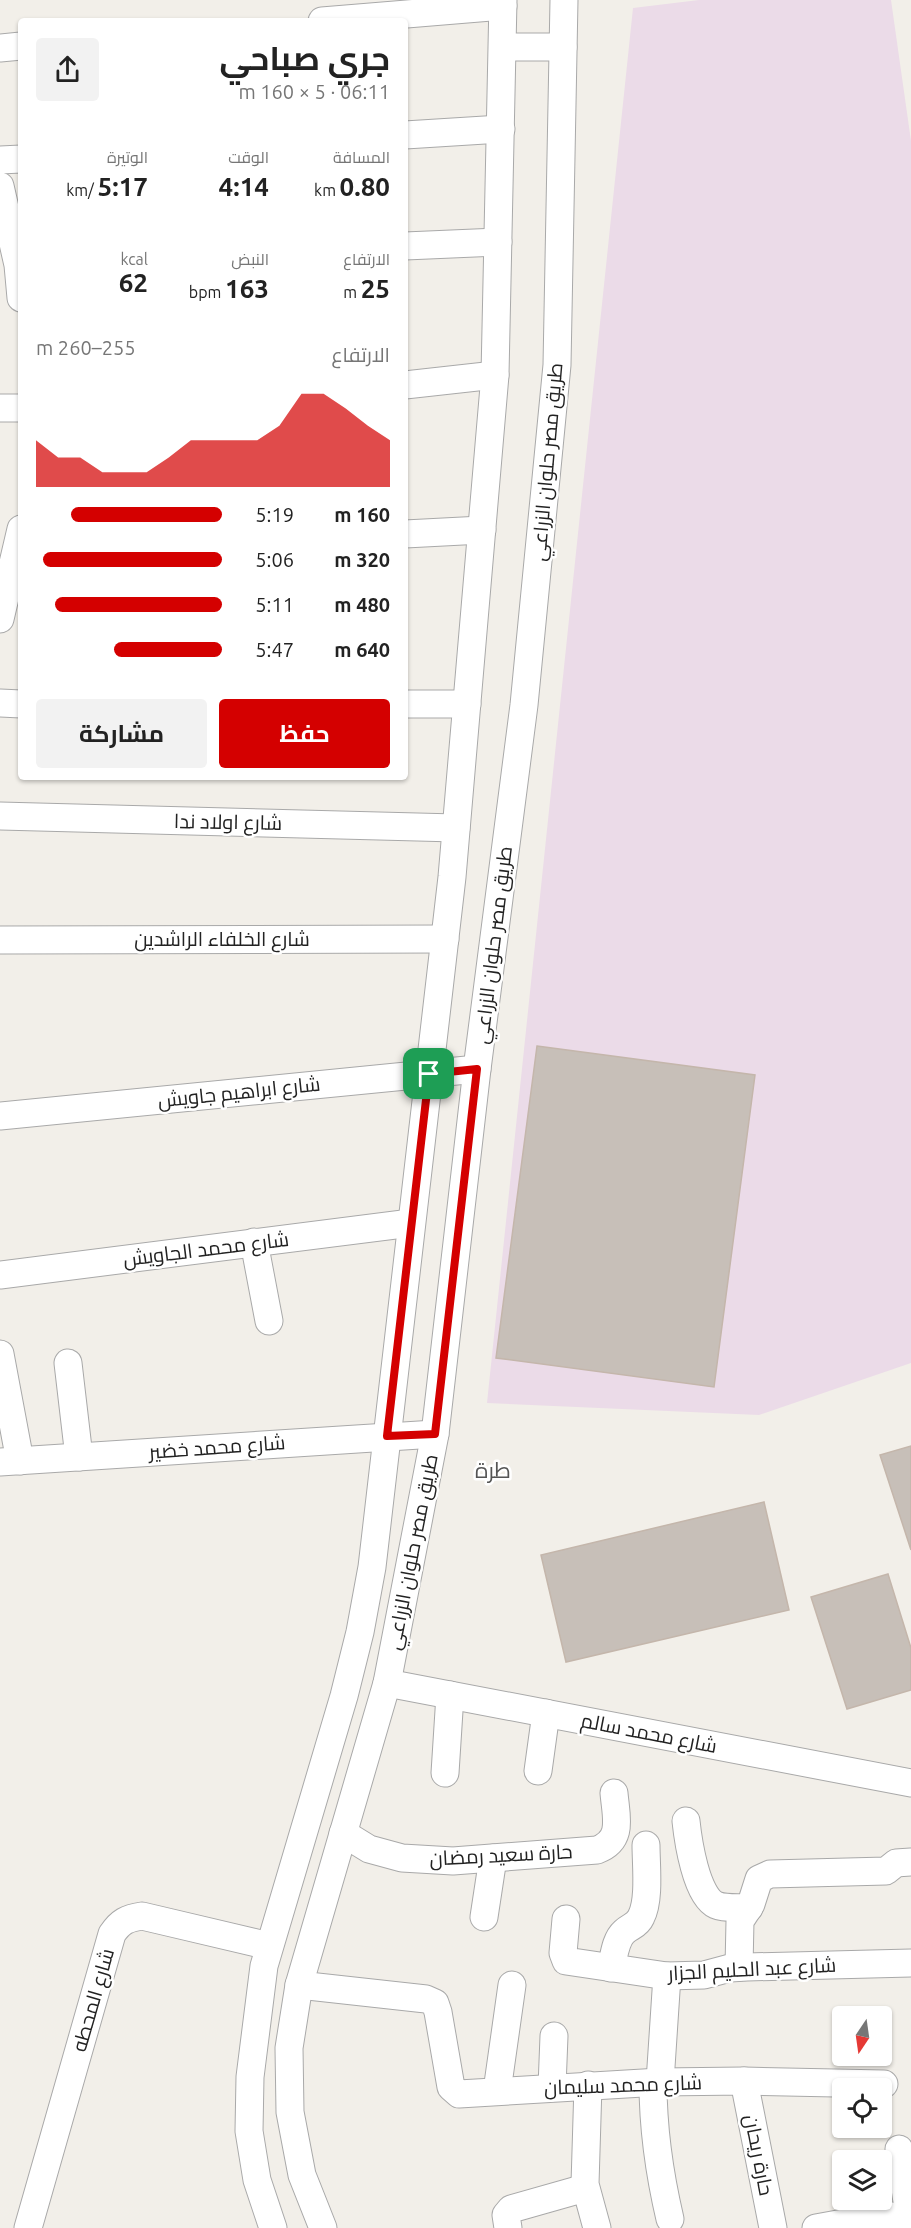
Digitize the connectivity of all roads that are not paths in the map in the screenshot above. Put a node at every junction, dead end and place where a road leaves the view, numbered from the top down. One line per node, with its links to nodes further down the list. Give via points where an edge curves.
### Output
1 (564, 0): 6 (street, طريق مصر حلوان الزراعي)
2 (503, 3): 3 (street); 5 (street, طريق مصر حلوان الزراعي)
3 (352, 18)
4 (18, 46): 7 (street)
5 (503, 47): 6 (street); 8 (street, طريق مصر حلوان الزراعي)
6 (563, 47): 33 (street, طريق مصر حلوان الزراعي, via 557,365 524,705)
7 (0, 48)
8 (501, 129): 9 (street); 13 (street, طريق مصر حلوان الزراعي)
9 (408, 135)
10 (18, 159): 11 (street)
11 (0, 160)
12 (0, 186): 15 (street)
13 (498, 242): 14 (street); 17 (street, طريق مصر حلوان الزراعي)
14 (408, 246)
15 (13, 265): 16 (street)
16 (18, 286)
17 (495, 375): 18 (street); 21 (street, طريق مصر حلوان الزراعي)
18 (408, 385)
19 (0, 408): 20 (street)
20 (18, 408)
21 (482, 530): 22 (street); 28 (street, طريق مصر حلوان الزراعي)
22 (408, 534)
23 (15, 546): 24 (street)
24 (0, 619)
25 (0, 704): 26 (street)
26 (18, 704)
27 (408, 704): 28 (street)
28 (467, 704): 30 (street, طريق مصر حلوان الزراعي)
29 (0, 816): 30 (street, شارع اولاد ندا)
30 (456, 828): 31 (street, طريق مصر حلوان الزراعي)
31 (445, 939): 32 (street, شارع الخلفاء الراشدين); 34 (street, طريق مصر حلوان الزراعي)
32 (0, 940)
33 (477, 1069): 34 (street, شارع ابراهيم جاويش); 42 (street, طريق مصر حلوان الزراعي)
34 (429, 1074): 35 (street, شارع ابراهيم جاويش); 36 (street, طريق مصر حلوان الزراعي)
35 (0, 1116)
36 (411, 1223): 37 (street, شارع محمد الجاويش); 43 (street, طريق مصر حلوان الزراعي)
37 (254, 1242): 38 (street, شارع محمد الجاويش); 39 (street)
38 (0, 1275)
39 (269, 1321)
40 (0, 1354): 45 (street)
41 (68, 1363): 44 (street)
42 (435, 1434): 43 (street, شارع محمد خضير); 46 (street, طريق مصر حلوان الزراعي)
43 (387, 1436): 44 (street, شارع محمد خضير); 61 (street, طريق مصر حلوان الزراعي, via 375,1546 360,1632)
44 (79, 1457): 45 (street, شارع محمد خضير)
45 (10, 1461)
46 (387, 1683): 47 (street, شارع محمد سالم); 54 (street, طريق مصر حلوان الزراعي)
47 (450, 1695): 48 (street, شارع محمد سالم); 50 (street)
48 (546, 1713): 49 (street); 51 (street, شارع محمد سالم)
49 (538, 1771)
50 (445, 1773)
51 (911, 1783)
52 (614, 1793): 56 (street, حارة سعيد رمضان, via 616,1831 607,1846)
53 (686, 1821): 58 (street, via 692,1860 707,1897 719,1906)
54 (343, 1833): 56 (street, حارة سعيد رمضان, via 369,1849 402,1857 453,1861); 66 (street, طريق مصر حلوان الزراعي)
55 (646, 1845): 64 (street, via 642,1916 619,1938)
56 (493, 1858): 59 (street)
57 (911, 1862): 58 (street, via 896,1863 886,1870 766,1875 759,1879)
58 (749, 1908): 63 (street, via 739,1927)
59 (484, 1917)
60 (566, 1919): 64 (street, شارع عبد الحليم الجزار, via 566,1961)
61 (269, 1946): 79 (street, شارع المحطه, via 142,1916 119,1924 112,1934); 80 (street, طريق مصر حلوان الزراعي, via 250,2077 249,2131 257,2180)
62 (911, 1963): 63 (street, شارع عبد الحليم الجزار)
63 (739, 1967): 65 (street, شارع عبد الحليم الجزار, via 704,1975)
64 (611, 1968): 65 (street, شارع عبد الحليم الجزار)
65 (667, 1976): 70 (street)
66 (299, 1985): 74 (street, شارع محمد سليمان, via 435,2003 453,2090 464,2095); 81 (street, طريق مصر حلوان الزراعي, via 289,2048 290,2112 302,2175)
67 (512, 1985): 74 (street)
68 (554, 2036): 73 (street)
69 (744, 2081): 70 (street, شارع محمد سليمان); 71 (street, شارع محمد سليمان); 84 (street, حارة ريحان)
70 (656, 2082): 72 (street, شارع محمد سليمان); 77 (street, via 655,2140)
71 (832, 2083)
72 (588, 2085): 73 (street, شارع محمد سليمان); 76 (street)
73 (552, 2087): 74 (street, شارع محمد سليمان)
74 (497, 2091)
75 (898, 2149): 78 (street)
76 (585, 2188): 82 (street, via 511,2209 507,2215); 83 (street)
77 (670, 2219)
78 (910, 2221): 85 (street, via 887,2215)
79 (28, 2228)
80 (273, 2228)
81 (323, 2228)
82 (508, 2228)
83 (597, 2228)
84 (773, 2228)
85 (816, 2228)

